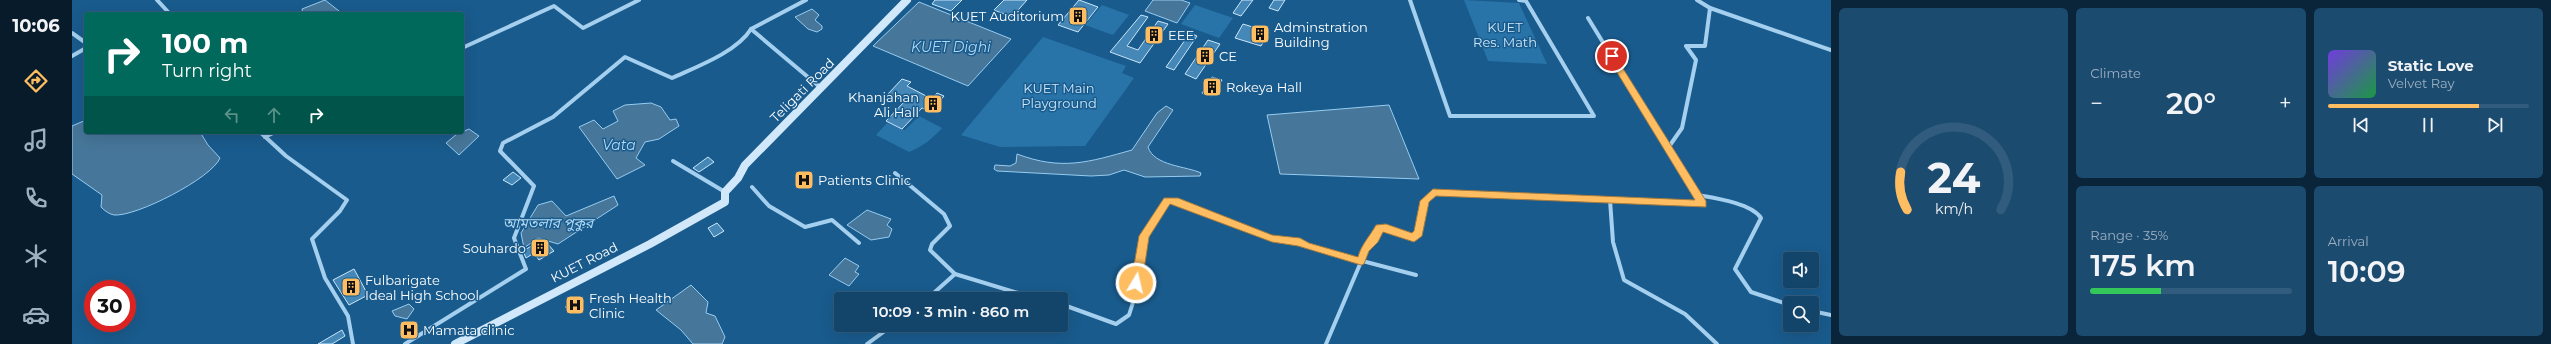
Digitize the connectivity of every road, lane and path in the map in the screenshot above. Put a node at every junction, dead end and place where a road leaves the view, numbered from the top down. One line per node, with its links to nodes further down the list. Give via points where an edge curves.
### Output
1 (157, 0): 9 (street)
2 (640, 0): 14 (street, via 583,28 554,6)
3 (806, 0): 11 (street)
4 (907, 0): 18 (main road, Teligati Road)
5 (1410, 0): 6 (street, via 1450,116 1594,116 1526,0)
6 (1519, 0)
7 (1697, 0): 8 (street)
8 (1710, 8): 16 (street); 22 (street, via 1705,46 1686,46 1696,60 1695,72 1682,128)
9 (168, 12)
10 (1588, 18): 22 (street)
11 (750, 29): 18 (street); 41 (street, via 748,34 721,55 672,78 625,56 553,117 503,143 500,151 534,186 514,238 526,269)
12 (72, 32): 13 (street)
13 (84, 41)
14 (464, 47)
15 (84, 49): 17 (street)
16 (1831, 50)
17 (72, 56)
18 (821, 88): 26 (main road, Teligati Road, via 745,165 738,178)
19 (262, 134): 21 (street)
20 (271, 134): 21 (street)
21 (265, 137): 40 (street, via 286,156 347,200 342,210 320,228 312,239 325,278 348,316)
22 (1668, 148): 27 (street)
23 (674, 161): 26 (street)
24 (895, 173): 31 (street, via 944,214 950,226 932,244 930,250)
25 (752, 187): 29 (street, via 769,206 805,227 832,220)
26 (725, 192): 42 (main road, KUET Road, via 725,202 650,244)
27 (1697, 195): 28 (street, via 1702,204); 35 (street, via 1724,200 1758,212 1761,218 1746,254 1735,269 1752,292)
28 (1610, 200): 30 (street, via 1433,192 1425,201 1419,233 1414,238 1380,228 1375,240 1365,249); 45 (street, via 1613,242 1624,280 1683,310 1706,330)
29 (859, 243)
30 (1361, 262): 32 (street); 36 (street, via 1300,242 1272,238 1175,200 1168,201 1144,236 1136,293 1129,315 1116,324 1089,317); 44 (street)
31 (955, 274): 33 (street); 34 (street)
32 (1416, 275)
33 (936, 292)
34 (1015, 292)
35 (1783, 302)
36 (1068, 307)
37 (1819, 312): 38 (street)
38 (1831, 315)
39 (884, 332): 43 (street)
40 (353, 344)
41 (405, 344)
42 (455, 344)
43 (868, 344)
44 (1326, 344)
45 (1717, 344)

